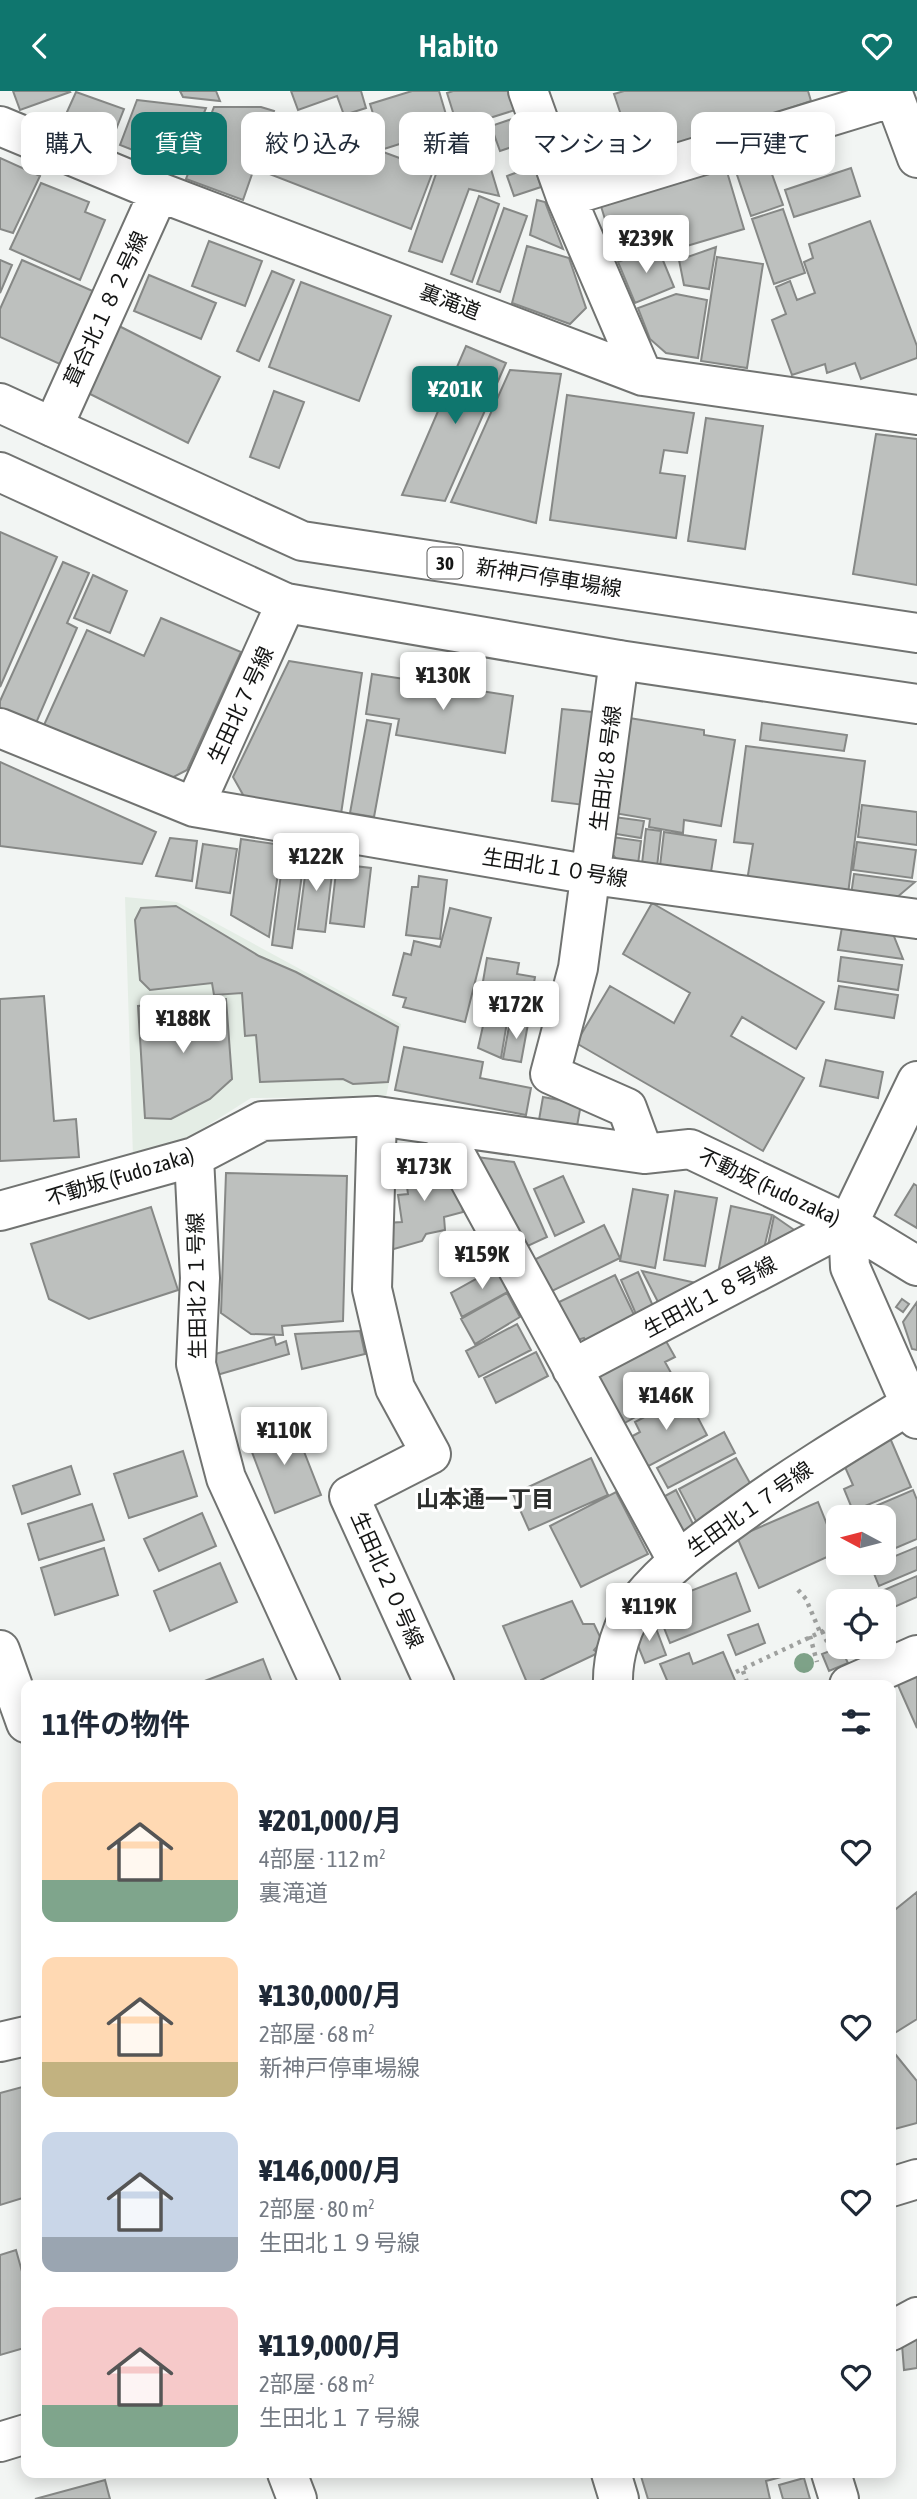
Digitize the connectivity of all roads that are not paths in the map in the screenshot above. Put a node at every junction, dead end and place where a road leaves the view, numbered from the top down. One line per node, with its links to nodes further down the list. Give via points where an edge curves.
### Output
1 (528, 91): 6 (street)
2 (893, 94): 4 (street); 6 (street)
3 (0, 126): 5 (street, 裏滝道)
4 (917, 158)
5 (159, 191): 7 (street, 裏滝道); 10 (street, 葺合北１８２号線)
6 (566, 197): 7 (street)
7 (643, 376): 9 (street, 裏滝道)
8 (0, 403): 10 (street, 新神戸停車場線 / 30)
9 (917, 415)
10 (52, 427): 13 (street, 新神戸停車場線 / 30, via 302,541)
11 (0, 472): 12 (street)
12 (286, 603): 14 (street); 17 (street, 生田北７号線)
13 (917, 633)
14 (619, 660): 15 (street); 18 (street, 生田北８号線)
15 (917, 704)
16 (0, 728): 17 (street, 生田北１０号線)
17 (194, 807): 18 (street, 生田北１０号線)
18 (592, 875): 19 (street, 生田北１０号線); 23 (street, 生田北８号線, via 578,968 550,1075 627,1108)
19 (917, 919)
20 (917, 1081): 26 (street)
21 (377, 1116): 22 (street, 不動坂 (Fudo zaka)); 24 (street, 不動坂 (Fudo zaka), via 262,1121); 34 (street, 生田北２０号線, via 372,1289 395,1388 431,1454 349,1496)
22 (440, 1126): 23 (street, 不動坂 (Fudo zaka)); 28 (street)
23 (644, 1154): 26 (street, 不動坂 (Fudo zaka), via 690,1149)
24 (194, 1157): 25 (street, 不動坂 (Fudo zaka)); 33 (street, 生田北２１号線, via 200,1279 196,1364 226,1478)
25 (0, 1212)
26 (848, 1224): 27 (street, 不動坂 (Fudo zaka)); 28 (street, 生田北１８号線); 29 (street, via 850,1268)
27 (917, 1266)
28 (572, 1369): 30 (street)
29 (914, 1412): 30 (street, 生田北１７号線, via 788,1479)
30 (677, 1560): 35 (street, 生田北１７号線, via 639,1602 623,1630)
31 (0, 1650): 37 (street)
32 (917, 1655): 36 (street)
33 (319, 1680)
34 (433, 1680)
35 (613, 1680)
36 (860, 1680)
37 (21, 1709)
38 (21, 2037): 39 (street)
39 (0, 2042)
40 (917, 2179): 41 (street)
41 (896, 2185)
42 (917, 2317): 43 (street)
43 (896, 2328)
44 (21, 2436): 45 (street)
45 (0, 2442)
46 (290, 2478): 49 (street)
47 (613, 2478): 50 (street)
48 (833, 2478): 51 (street)
49 (297, 2499)
50 (619, 2499)
51 (839, 2499)

